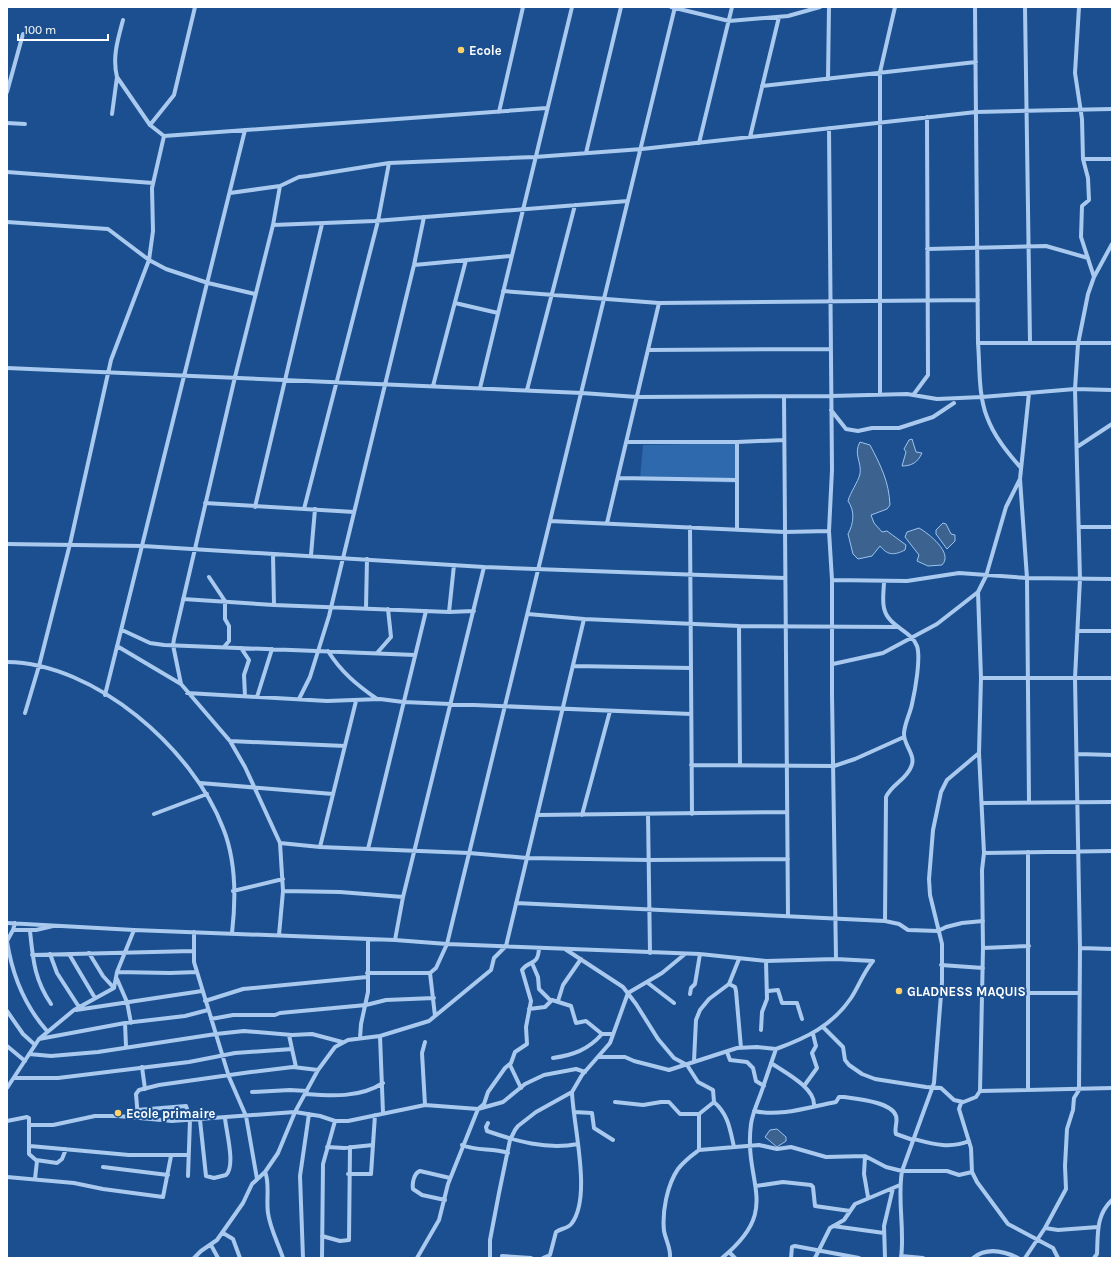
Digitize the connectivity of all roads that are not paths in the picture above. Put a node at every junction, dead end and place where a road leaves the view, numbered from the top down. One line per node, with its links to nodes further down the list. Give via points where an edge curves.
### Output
1 (195, 7): 34 (street, via 174,95)
2 (523, 7): 26 (street)
3 (572, 7): 23 (street)
4 (621, 7): 41 (street)
5 (674, 7): 15 (street); 40 (street)
6 (732, 7): 15 (street)
7 (820, 7): 13 (street)
8 (829, 7): 20 (street)
9 (895, 7): 18 (street)
10 (976, 7): 17 (street)
11 (1025, 7): 28 (street)
12 (1079, 7): 24 (street, via 1075,73)
13 (778, 17): 15 (street); 21 (street)
14 (123, 20): 19 (street, via 116,48 115,68)
15 (729, 21): 39 (street)
16 (23, 34): 22 (street)
17 (976, 62): 18 (street); 27 (street)
18 (880, 72): 20 (street); 32 (street)
19 (118, 77): 29 (street); 34 (street)
20 (828, 79): 21 (street)
21 (762, 86): 38 (street)
22 (7, 92)
23 (547, 108): 26 (street); 42 (street)
24 (1080, 108): 25 (street); 28 (street); 43 (street)
25 (1112, 109)
26 (499, 112): 36 (street)
27 (976, 112): 28 (street); 30 (street); 60 (street)
28 (1026, 112): 59 (street)
29 (112, 114)
30 (927, 118): 32 (street); 61 (street)
31 (7, 123): 33 (street)
32 (880, 123): 35 (street); 75 (street)
33 (25, 124)
34 (150, 125): 37 (street)
35 (829, 128): 38 (street); 74 (street)
36 (245, 130): 37 (street); 49 (street)
37 (164, 136): 47 (street)
38 (750, 137): 39 (street)
39 (699, 142): 40 (street)
40 (642, 149): 41 (street); 50 (street)
41 (586, 153): 42 (street)
42 (535, 157): 45 (street); 52 (street)
43 (1083, 159): 44 (street); 63 (street, via 1088,178 1089,200 1082,206 1081,237)
44 (1112, 159)
45 (389, 163): 48 (street, via 299,177); 54 (street)
46 (7, 172): 47 (street)
47 (153, 183): 64 (street, via 153,230)
48 (280, 186): 49 (street); 57 (street)
49 (230, 193): 68 (street)
50 (628, 201): 51 (street); 72 (street)
51 (575, 205): 52 (street); 71 (street)
52 (522, 209): 53 (street); 62 (street)
53 (424, 217): 54 (street); 66 (street)
54 (378, 220): 56 (street); 91 (street)
55 (7, 222): 64 (street, via 108,229)
56 (322, 224): 57 (street); 90 (street)
57 (273, 225): 70 (street)
58 (1112, 244): 67 (street)
59 (1029, 245): 60 (street); 63 (street, via 1046,246); 80 (street)
60 (978, 246): 61 (street); 73 (street)
61 (927, 249): 76 (street)
62 (511, 256): 65 (street); 69 (street)
63 (1088, 258): 67 (street)
64 (149, 260): 68 (street, via 166,269); 87 (street)
65 (466, 260): 66 (street); 77 (street)
66 (414, 265): 92 (street)
67 (1094, 277): 83 (street)
68 (208, 283): 70 (street); 88 (street)
69 (503, 290): 71 (street); 79 (street)
70 (255, 294): 89 (street)
71 (552, 294): 72 (street); 96 (street)
72 (604, 298): 78 (street); 98 (street)
73 (978, 300): 76 (street); 81 (street)
74 (830, 301): 75 (street); 78 (street); 85 (street)
75 (879, 301): 76 (street); 101 (street)
76 (927, 301): 100 (street, via 928,375)
77 (455, 302): 79 (street); 93 (street)
78 (660, 302): 84 (street)
79 (498, 313): 94 (street)
80 (1030, 342): 81 (street); 83 (street)
81 (978, 343): 105 (street)
82 (1112, 343): 83 (street)
83 (1078, 344): 95 (street)
84 (648, 350): 85 (street); 103 (street)
85 (830, 350): 102 (street)
86 (7, 368): 87 (street)
87 (109, 372): 88 (street); 131 (street)
88 (185, 375): 89 (street); 132 (street)
89 (234, 378): 90 (street); 117 (street)
90 (286, 380): 91 (street); 118 (street)
91 (336, 382): 92 (street); 119 (street)
92 (385, 384): 93 (street); 121 (street)
93 (433, 386): 94 (street)
94 (480, 388): 96 (street)
95 (1075, 389): 97 (street); 99 (street); 112 (street)
96 (526, 390): 98 (street)
97 (1112, 390)
98 (582, 392): 103 (street); 122 (street)
99 (1028, 393): 105 (street); 113 (street)
100 (914, 394): 101 (street); 105 (street, via 937,399)
101 (880, 395): 102 (street)
102 (831, 396): 104 (street); 107 (street)
103 (637, 397): 104 (street); 110 (street)
104 (784, 397): 109 (street)
105 (982, 398): 113 (street, via 986,416 1001,443)
106 (954, 403): 107 (street, via 933,417 899,428 858,431 846,429)
107 (831, 410): 128 (street)
108 (1112, 424): 112 (street)
109 (784, 440): 111 (street); 129 (street)
110 (627, 442): 111 (street); 114 (street)
111 (737, 442): 116 (street)
112 (1076, 448): 126 (street)
113 (1021, 468): 115 (street)
114 (618, 478): 116 (street); 123 (street)
115 (1020, 479): 142 (street, via 1006,507); 145 (street)
116 (738, 480): 127 (street)
117 (205, 504): 118 (street); 133 (street)
118 (255, 507): 119 (street)
119 (304, 509): 120 (street)
120 (315, 509): 121 (street); 135 (street)
121 (354, 512): 136 (street)
122 (550, 521): 123 (street); 140 (street)
123 (607, 523): 125 (street)
124 (1112, 526): 126 (street)
125 (690, 527): 127 (street); 141 (street)
126 (1079, 527): 146 (street)
127 (737, 529): 129 (street)
128 (829, 531): 129 (street); 148 (street)
129 (785, 532): 144 (street)
130 (7, 544): 131 (street)
131 (70, 544): 132 (street); 182 (street)
132 (143, 546): 133 (street); 167 (street)
133 (194, 549): 134 (street); 151 (street)
134 (273, 554): 135 (street); 153 (street)
135 (310, 556): 136 (street)
136 (343, 557): 137 (street); 154 (street)
137 (367, 559): 138 (street); 155 (street)
138 (454, 565): 139 (street); 159 (street)
139 (484, 567): 140 (street); 158 (street)
140 (539, 569): 141 (street); 160 (street)
141 (689, 576): 144 (street); 162 (street)
142 (986, 576): 145 (street); 149 (street, via 959,573 924,579); 150 (street)
143 (209, 577): 152 (street)
144 (785, 578): 165 (street)
145 (1027, 578): 146 (street); 186 (street)
146 (1080, 578): 147 (street); 168 (street)
147 (1112, 579)
148 (832, 580): 149 (street); 164 (street)
149 (884, 580): 166 (street, via 884,608)
150 (978, 592): 170 (street, via 937,624); 185 (street)
151 (183, 599): 152 (street); 171 (street)
152 (225, 601): 153 (street); 173 (street, via 229,641)
153 (274, 605): 154 (street)
154 (331, 607): 155 (street); 176 (street)
155 (366, 608): 156 (street)
156 (388, 609): 157 (street); 178 (street, via 391,637)
157 (426, 611): 159 (street); 179 (street)
158 (474, 611): 159 (street); 198 (street)
159 (449, 612)
160 (528, 614): 161 (street); 199 (street)
161 (584, 619): 162 (street); 183 (street)
162 (690, 624): 163 (street); 184 (street)
163 (739, 626): 165 (street); 211 (street)
164 (833, 626): 165 (street); 166 (street); 181 (street)
165 (785, 627): 212 (street)
166 (897, 627): 170 (street)
167 (122, 630): 171 (street, via 150,642); 172 (street)
168 (1078, 631): 169 (street); 187 (street)
169 (1112, 631)
170 (912, 638): 181 (street, via 883,653); 204 (street, via 918,650 917,667)
171 (173, 645): 173 (street); 189 (street)
172 (118, 646): 189 (street); 191 (street)
173 (224, 647): 174 (street)
174 (241, 648): 175 (street); 192 (street, via 249,660 244,675)
175 (272, 649): 176 (street); 193 (street)
176 (319, 651): 177 (street); 194 (street)
177 (328, 651): 178 (street); 195 (street, via 344,674)
178 (377, 653): 179 (street)
179 (415, 655): 197 (street)
180 (7, 662): 182 (street)
181 (833, 664): 213 (street)
182 (39, 666): 191 (street, via 85,683); 202 (street)
183 (573, 666): 184 (street); 200 (street)
184 (691, 668): 203 (street)
185 (981, 678): 186 (street); 207 (street)
186 (1028, 678): 187 (street); 218 (street)
187 (1075, 678): 188 (street); 208 (street)
188 (1112, 678)
189 (181, 684): 190 (street)
190 (187, 693): 192 (street); 205 (street)
191 (105, 695): 214 (street, via 152,728 173,749)
192 (245, 696): 193 (street)
193 (257, 697): 194 (street)
194 (299, 699): 196 (street)
195 (378, 700): 196 (street); 197 (street)
196 (356, 701): 206 (street)
197 (403, 702): 198 (street); 230 (street)
198 (450, 704): 199 (street); 231 (street)
199 (504, 707): 200 (street); 235 (street)
200 (563, 709): 201 (street); 226 (street)
201 (610, 711): 203 (street); 227 (street)
202 (25, 713)
203 (691, 714): 210 (street)
204 (904, 737): 213 (street); 248 (street, via 913,759 912,767 906,776 890,789 886,797)
205 (230, 741): 206 (street); 215 (street)
206 (345, 746): 217 (street)
207 (979, 753): 221 (street); 256 (street, via 947,780 941,792 933,830 929,879)
208 (1078, 754): 209 (street); 219 (street)
209 (1112, 755)
210 (691, 765): 211 (street); 225 (street)
211 (740, 766): 212 (street)
212 (787, 766): 213 (street); 222 (street)
213 (834, 766): 247 (street)
214 (200, 783): 215 (street); 216 (street)
215 (254, 786): 217 (street); 228 (street)
216 (207, 794): 223 (street); 241 (street, via 223,829 232,862)
217 (333, 794): 229 (street)
218 (1029, 802): 219 (street); 221 (street)
219 (1078, 802): 220 (street); 232 (street)
220 (1112, 802)
221 (983, 803): 236 (street)
222 (787, 812): 225 (street); 238 (street)
223 (154, 814)
224 (648, 814): 225 (street); 227 (street); 239 (street)
225 (692, 814)
226 (537, 815): 227 (street); 237 (street)
227 (582, 815)
228 (280, 843): 229 (street); 240 (street)
229 (320, 846): 230 (street)
230 (368, 849): 231 (street)
231 (414, 851): 235 (street); 243 (street)
232 (1078, 851): 233 (street); 234 (street); 267 (street)
233 (1112, 851)
234 (1028, 852): 236 (street); 264 (street)
235 (470, 853): 237 (street); 262 (street)
236 (984, 853): 249 (street)
237 (527, 858): 239 (street); 244 (street)
238 (788, 859): 239 (street); 246 (street)
239 (648, 860): 245 (street)
240 (283, 879): 241 (street); 242 (street)
241 (233, 891): 258 (street)
242 (283, 891): 243 (street); 259 (street)
243 (403, 897): 261 (street)
244 (516, 903): 245 (street); 263 (street)
245 (648, 908): 246 (street); 273 (street)
246 (788, 916): 247 (street)
247 (835, 918): 248 (street); 281 (street)
248 (885, 920): 256 (street, via 900,924 908,930)
249 (983, 921): 256 (street, via 952,925); 266 (street)
250 (7, 923): 251 (street)
251 (15, 923): 252 (street); 253 (street)
252 (57, 925): 254 (street); 255 (street)
253 (13, 930): 255 (street); 321 (street, via 7,942 20,986 32,1011)
254 (134, 930): 257 (street); 272 (street)
255 (30, 931): 278 (street)
256 (938, 931): 284 (street, via 942,944)
257 (194, 932): 258 (street); 270 (street)
258 (232, 933): 259 (street)
259 (279, 935): 260 (street)
260 (368, 940): 261 (street); 289 (street)
261 (395, 940): 262 (street)
262 (447, 944): 263 (street); 288 (street, via 436,968)
263 (506, 946): 265 (street); 314 (street, via 494,958 489,973)
264 (1029, 946): 266 (street); 297 (street)
265 (539, 948): 268 (street); 283 (street, via 538,957)
266 (983, 948): 285 (street)
267 (1080, 948): 269 (street); 298 (street)
268 (565, 949): 273 (street); 279 (street)
269 (1112, 949)
270 (193, 951): 272 (street); 287 (street)
271 (89, 953): 272 (street); 275 (street); 293 (street)
272 (125, 953): 286 (street)
273 (650, 953): 276 (street)
274 (50, 954): 275 (street); 278 (street); 309 (street, via 57,973)
275 (69, 954): 300 (street)
276 (685, 954): 277 (street); 291 (street, via 662,974)
277 (700, 954): 280 (street); 299 (street, via 695,984 690,988)
278 (32, 955): 307 (street, via 37,977)
279 (581, 959): 296 (street); 304 (street, via 563,985)
280 (739, 959): 282 (street); 292 (street)
281 (836, 959): 282 (street); 319 (street, via 873,961 851,998)
282 (766, 961): 295 (street)
283 (532, 964): 303 (street, via 538,977 539,989); 310 (street, via 522,970 530,994)
284 (941, 965): 285 (street); 359 (street, via 942,982)
285 (983, 968): 364 (street)
286 (117, 972): 287 (street); 290 (street)
287 (197, 972): 294 (street)
288 (430, 973): 289 (street); 301 (street)
289 (367, 975): 302 (street, via 243,989); 308 (street)
290 (117, 979): 293 (street); 305 (street)
291 (648, 982): 296 (street); 306 (street)
292 (729, 984): 335 (street, via 735,987 736,991); 344 (street, via 709,999 700,1010 696,1020)
293 (114, 988): 300 (street)
294 (202, 991): 302 (street); 305 (street)
295 (768, 991): 316 (street, via 778,990 782,1003 797,1004); 320 (street, via 762,1012)
296 (628, 992): 324 (street); 347 (street, via 658,1039 674,1058)
297 (1028, 993): 298 (street); 362 (street)
298 (1080, 993): 363 (street)
299 (690, 994)
300 (95, 998): 309 (street)
301 (434, 998): 308 (street, via 379,1001); 314 (street)
302 (205, 1001): 312 (street)
303 (551, 1001): 304 (street); 310 (street, via 545,1007)
304 (558, 1001): 323 (street, via 571,1006 576,1023 586,1021)
305 (127, 1002): 311 (street); 318 (street)
306 (674, 1003)
307 (51, 1004)
308 (366, 1006): 315 (street, via 275,1015 233,1015); 328 (street)
309 (78, 1007): 311 (street)
310 (529, 1009): 346 (street, via 527,1044 515,1052)
311 (74, 1010): 321 (street)
312 (208, 1010): 315 (street); 318 (street)
313 (7, 1011): 332 (street, via 23,1034)
314 (435, 1016): 327 (street, via 424,1024)
315 (211, 1019): 322 (street)
316 (802, 1019)
317 (125, 1023): 318 (street); 329 (street); 334 (street)
318 (130, 1023)
319 (824, 1028): 325 (street); 359 (street, via 843,1047 848,1065 862,1074 875,1079)
320 (761, 1030)
321 (47, 1031): 329 (street)
322 (216, 1034): 326 (street, via 257,1031); 334 (street); 340 (street)
323 (602, 1034): 324 (street); 342 (street, via 581,1052)
324 (612, 1034): 341 (street, via 610,1042)
325 (813, 1034): 337 (street); 356 (street, via 816,1046 812,1053 817,1068)
326 (290, 1035): 330 (street, via 312,1034); 336 (street)
327 (380, 1036): 328 (street); 354 (street)
328 (360, 1038): 330 (street)
329 (39, 1039): 332 (street)
330 (342, 1042): 350 (street, via 329,1054)
331 (425, 1042): 371 (street, via 422,1053)
332 (34, 1044): 339 (street)
333 (7, 1046): 343 (street)
334 (126, 1046): 339 (street, via 98,1052)
335 (741, 1048): 337 (street); 338 (street)
336 (292, 1049): 340 (street); 349 (street)
337 (776, 1049): 345 (street)
338 (727, 1052): 344 (street); 355 (street, via 730,1060 745,1061 752,1066 756,1081)
339 (29, 1054): 343 (street)
340 (222, 1055): 348 (street, via 190,1062); 352 (street)
341 (599, 1056): 347 (street, via 625,1057 634,1062 666,1070); 351 (street)
342 (553, 1058)
343 (25, 1061): 353 (street)
344 (694, 1061): 347 (street)
345 (771, 1063): 355 (street); 356 (street)
346 (510, 1065): 358 (street); 373 (street, via 505,1068 488,1092 484,1104)
347 (686, 1065): 369 (street, via 698,1082 713,1090)
348 (142, 1067): 353 (street, via 58,1078); 361 (street)
349 (296, 1067): 350 (street); 352 (street)
350 (318, 1070): 367 (street)
351 (584, 1072): 358 (street, via 576,1069 544,1075); 366 (street)
352 (229, 1077): 361 (street); 382 (street)
353 (15, 1078): 357 (street)
354 (383, 1082): 367 (street, via 355,1094); 378 (street)
355 (764, 1086): 375 (street)
356 (804, 1086): 372 (street, via 814,1098)
357 (7, 1088)
358 (521, 1088): 373 (street, via 503,1102)
359 (932, 1088): 370 (street, via 941,1088 954,1100); 393 (street)
360 (1112, 1088): 363 (street)
361 (145, 1089): 374 (street, via 139,1090 136,1094)
362 (1028, 1089): 363 (street); 364 (street)
363 (1079, 1090): 430 (street, via 1074,1098 1067,1129 1067,1186)
364 (980, 1091): 370 (street, via 976,1097)
365 (252, 1092): 367 (street, via 290,1090)
366 (572, 1092): 377 (street); 391 (street, via 526,1119 518,1126)
367 (306, 1093): 376 (street)
368 (615, 1102): 380 (street, via 643,1105 668,1102 680,1114)
369 (714, 1102): 380 (street); 402 (street, via 725,1114)
370 (963, 1102): 394 (street, via 959,1109)
371 (425, 1105): 373 (street); 378 (street)
372 (814, 1106): 375 (street, via 769,1114); 393 (street, via 836,1102 842,1096 885,1105 896,1115 896,1134)
373 (478, 1109): 397 (street)
374 (137, 1110): 383 (street); 385 (street, via 186,1106)
375 (754, 1111): 398 (street)
376 (296, 1112): 379 (street); 382 (street); 412 (street, via 281,1146)
377 (574, 1112): 392 (street, via 592,1114 594,1128); 395 (street)
378 (383, 1113): 381 (street)
379 (309, 1114): 388 (street); 444 (street, via 300,1176)
380 (698, 1114): 404 (street)
381 (375, 1115): 388 (street); 396 (street)
382 (246, 1116): 384 (street); 420 (street)
383 (138, 1118): 385 (street); 390 (street, via 95,1116 52,1126)
384 (225, 1118): 386 (street); 386 (street, via 230,1168 226,1175 219,1178 206,1176)
385 (189, 1120): 386 (street); 406 (street)
386 (200, 1120)
387 (7, 1121): 390 (street, via 27,1117)
388 (335, 1121): 400 (street)
389 (488, 1123): 391 (street, via 487,1131)
390 (29, 1125): 399 (street)
391 (510, 1140): 395 (street, via 548,1146); 405 (street)
392 (613, 1140)
393 (914, 1140): 394 (street, via 947,1146); 411 (street)
394 (969, 1141): 413 (street)
395 (578, 1144): 449 (street, via 582,1166 575,1218 567,1228 556,1232 550,1255)
396 (373, 1145): 401 (street); 414 (street, via 371,1174)
397 (462, 1145): 405 (street); 418 (street)
398 (749, 1145): 402 (street); 408 (street, via 778,1149 791,1147 826,1157); 422 (street)
399 (30, 1146): 403 (street); 409 (street, via 30,1156)
400 (327, 1146): 401 (street); 433 (street, via 323,1164)
401 (350, 1147): 414 (street)
402 (734, 1147): 404 (street)
403 (66, 1149): 407 (street); 409 (street, via 62,1159 57,1163)
404 (698, 1150): 450 (street, via 676,1172 665,1208 664,1230 670,1247)
405 (508, 1153): 447 (street, via 490,1240)
406 (188, 1155): 407 (street); 416 (street)
407 (170, 1156): 415 (street)
408 (865, 1156): 411 (street, via 886,1167); 424 (street, via 864,1174)
409 (36, 1160): 419 (street)
410 (103, 1167): 415 (street)
411 (902, 1171): 413 (street, via 946,1171 959,1175); 421 (street)
412 (265, 1172): 420 (street); 443 (street, via 268,1180 268,1215)
413 (972, 1172): 434 (street, via 1006,1222)
414 (348, 1174): 433 (street, via 349,1240 340,1241)
415 (168, 1176): 419 (street, via 163,1197)
416 (188, 1176)
417 (7, 1177): 419 (street)
418 (450, 1178): 425 (street); 425 (street, via 419,1171 413,1182 413,1189 422,1195)
419 (35, 1179)
420 (257, 1179): 431 (street)
421 (900, 1185): 423 (street); 440 (street, via 903,1217)
422 (756, 1186): 427 (street, via 783,1182 811,1185 815,1206); 437 (street, via 757,1205 753,1222 746,1235)
423 (893, 1188): 424 (street); 432 (street)
424 (868, 1197): 427 (street, via 855,1204)
425 (445, 1200): 446 (street, via 439,1220)
426 (1112, 1200): 429 (street, via 1100,1216)
427 (850, 1211): 428 (street, via 844,1220)
428 (833, 1226): 432 (street); 436 (street)
429 (1098, 1227): 430 (street, via 1058,1230); 462 (street, via 1097,1254)
430 (1045, 1228): 434 (street)
431 (222, 1233): 435 (street); 442 (street, via 233,1239)
432 (884, 1233): 456 (street)
433 (322, 1236): 445 (street)
434 (1036, 1239): 460 (street); 461 (street, via 1053,1248)
435 (211, 1245): 439 (street); 441 (street)
436 (818, 1251): 453 (street, via 795,1246 792,1247); 454 (street); 455 (street)
437 (729, 1252): 451 (street); 452 (street)
438 (502, 1256): 448 (street)
439 (196, 1257)
440 (901, 1257): 457 (street)
441 (218, 1258)
442 (240, 1258)
443 (283, 1258)
444 (303, 1258)
445 (322, 1258)
446 (417, 1258)
447 (490, 1258)
448 (531, 1258)
449 (543, 1258)
450 (670, 1258)
451 (722, 1258)
452 (735, 1258)
453 (791, 1258)
454 (815, 1258)
455 (859, 1258)
456 (885, 1258)
457 (923, 1258)
458 (973, 1258): 459 (street, via 989,1251 1003,1252)
459 (1018, 1258)
460 (1025, 1258)
461 (1058, 1258)
462 (1094, 1258)

